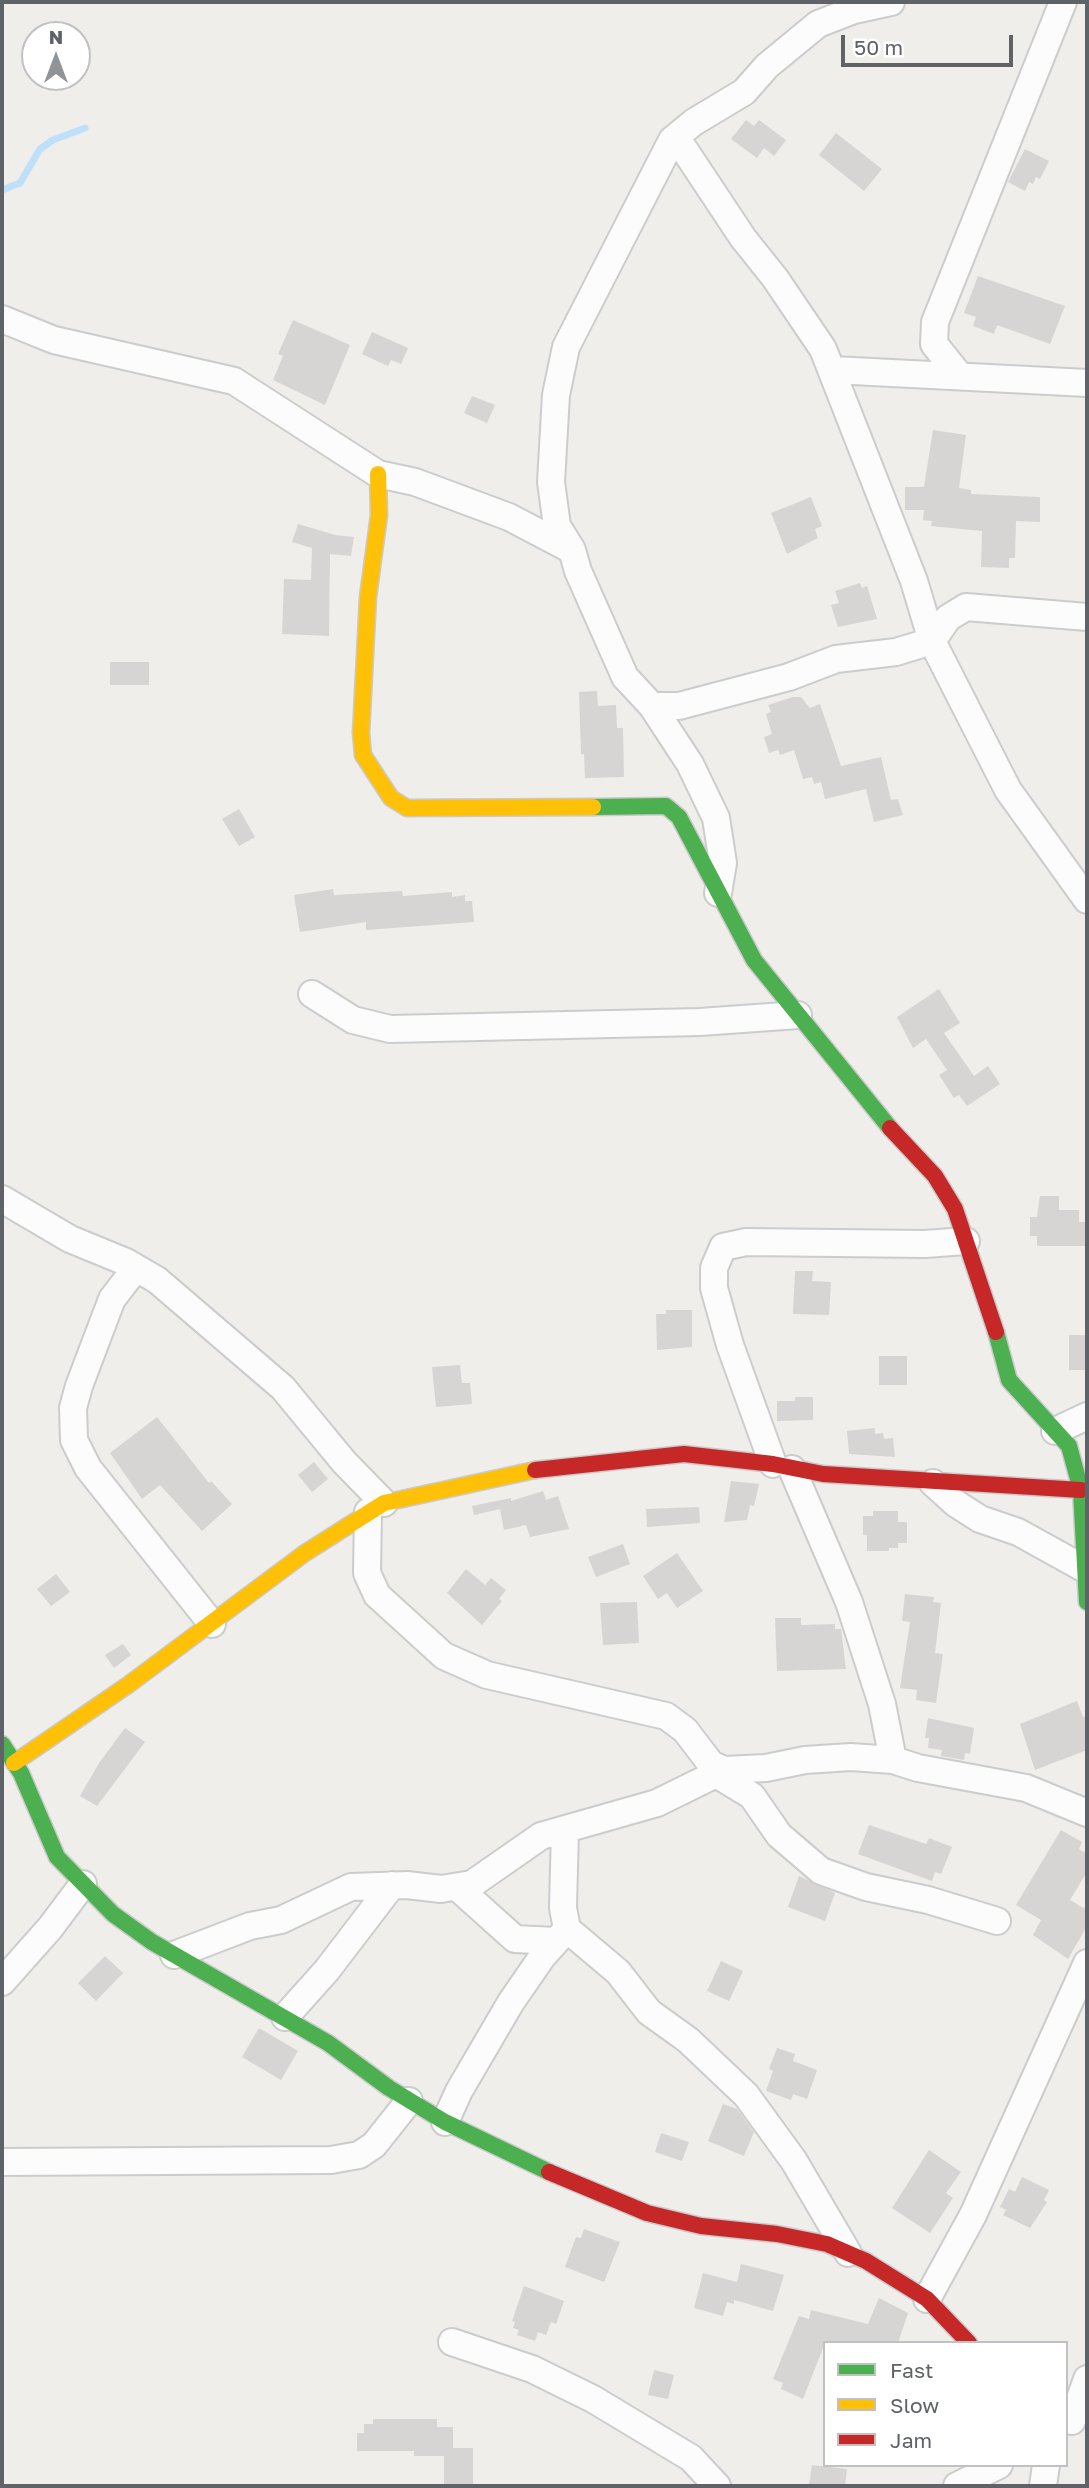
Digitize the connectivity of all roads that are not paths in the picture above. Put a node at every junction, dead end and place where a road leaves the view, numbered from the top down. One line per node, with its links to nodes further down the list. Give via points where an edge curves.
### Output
1 (891, 2): 3 (street, via 818,24 744,92)
2 (1063, 2): 6 (street, via 936,322 934,344)
3 (676, 137): 5 (street); 9 (street, via 627,222 566,347 556,395 551,482 557,526)
4 (2, 319): 8 (street, via 54,340 234,381)
5 (833, 370): 6 (street); 11 (street, via 914,581)
6 (959, 375): 7 (street)
7 (1087, 383)
8 (378, 474): 9 (street, via 415,482 509,517); 14 (street, via 379,515 361,733 363,754 391,798 407,808 666,806 679,817)
9 (572, 550): 12 (street, via 625,677)
10 (1087, 617): 11 (street, via 966,607 948,618)
11 (932, 641): 12 (street, via 896,652 836,660 679,706); 13 (street, via 1008,790)
12 (652, 706): 14 (street, via 690,764 716,818 723,863)
13 (1077, 871): 15 (street)
14 (718, 894): 17 (street, via 754,960)
15 (1087, 900)
16 (312, 994): 17 (street, via 353,1020 390,1029 700,1022)
17 (798, 1015): 19 (street, via 876,1113 936,1175)
18 (2, 1199): 20 (street, via 70,1239)
19 (966, 1241): 22 (street, via 1009,1380); 23 (street, via 746,1242 723,1247 714,1268 714,1288 730,1345)
20 (136, 1268): 26 (street, via 158,1280 283,1388); 29 (street, via 112,1299 79,1386 73,1408 74,1440 88,1468)
21 (1087, 1416): 22 (street)
22 (1055, 1431): 25 (street, via 1069,1446)
23 (783, 1466): 24 (street); 26 (street, via 684,1454 548,1467); 31 (street, via 849,1602 882,1704)
24 (933, 1483): 25 (street); 27 (street, via 980,1519 1018,1532)
25 (1081, 1490): 27 (street)
26 (376, 1508): 29 (street, via 305,1553); 32 (street, via 367,1573 371,1586 444,1656 487,1675 666,1716 685,1730)
27 (1083, 1568): 28 (street)
28 (1087, 1602)
29 (212, 1624): 30 (street)
30 (6, 1754): 35 (street, via 21,1773 57,1857)
31 (893, 1760): 32 (street, via 805,1760); 33 (street, via 1026,1788)
32 (720, 1772): 34 (street, via 657,1802); 38 (street, via 752,1797 779,1835 821,1871)
33 (1087, 1813)
34 (565, 1829): 37 (street, via 531,1842 472,1884); 39 (street)
35 (83, 1884): 40 (street, via 113,1914); 42 (street)
36 (392, 1885): 37 (street); 40 (street, via 351,1887 281,1920 250,1926); 43 (street)
37 (457, 1886): 39 (street, via 515,1939)
38 (997, 1921)
39 (562, 1935): 45 (street, via 511,2002); 47 (street, via 618,1972 649,2012 688,2040 746,2095 794,2161)
40 (174, 1955): 43 (street)
41 (1087, 1963): 48 (street, via 973,2215)
42 (2, 1982)
43 (285, 2017): 44 (street)
44 (409, 2101): 45 (street); 46 (street, via 374,2145 359,2155 331,2160)
45 (445, 2122): 47 (street, via 558,2178 648,2213 777,2234)
46 (2, 2162)
47 (848, 2253): 48 (street)
48 (927, 2299): 49 (street)
49 (967, 2341)
50 (452, 2342): 55 (street, via 532,2369 593,2399 691,2458)
51 (1087, 2379): 52 (street)
52 (1075, 2422)
53 (995, 2467): 56 (street)
54 (1046, 2467): 57 (street)
55 (715, 2485)
56 (957, 2486)
57 (1043, 2486)

